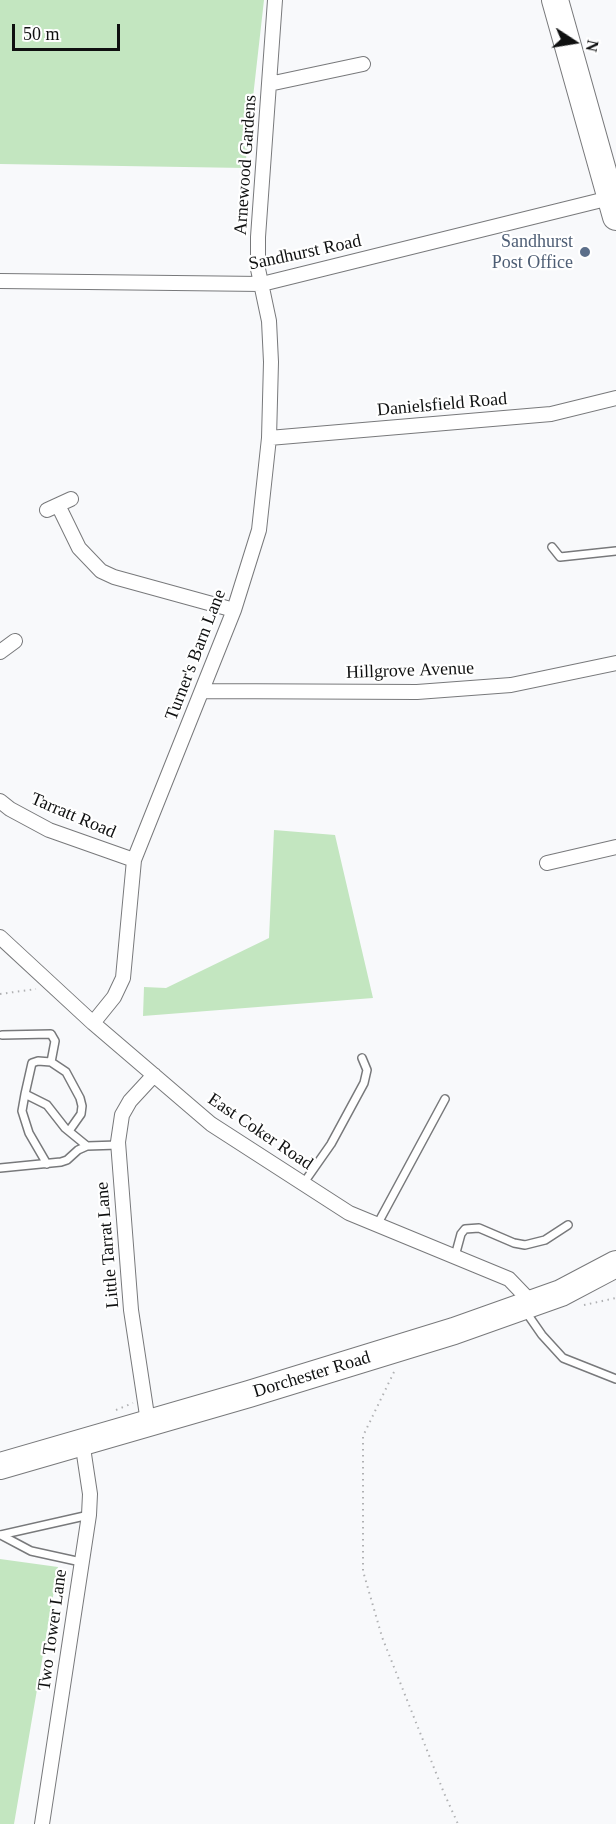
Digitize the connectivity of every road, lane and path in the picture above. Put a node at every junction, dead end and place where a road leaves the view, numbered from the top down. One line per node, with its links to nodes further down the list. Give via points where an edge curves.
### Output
1 (275, 0): 4 (street, Arnewood Gardens)
2 (555, 0): 5 (highway)
3 (363, 64): 4 (street, Arnewood Gardens)
4 (269, 84): 7 (street, Arnewood Gardens, via 258,237)
5 (613, 207): 7 (street, Sandhurst Road)
6 (0, 281): 7 (street, Sandhurst Road)
7 (262, 284): 9 (street, Turner's Barn Lane, via 271,362)
8 (616, 398): 9 (street, Danielsfield Road, via 551,414)
9 (269, 438): 13 (street, Turner's Barn Lane, via 259,530)
10 (71, 499): 13 (street, via 52,508 79,548 101,571)
11 (552, 547): 12 (lane, via 561,556)
12 (616, 551)
13 (234, 610): 17 (street, Turner's Barn Lane)
14 (15, 641): 15 (street)
15 (0, 652)
16 (616, 663): 17 (street, Hillgrove Avenue, via 511,685 417,692)
17 (202, 691): 20 (street, Turner's Barn Lane)
18 (0, 801): 20 (street, Tarratt Road, via 49,830)
19 (616, 847): 21 (street)
20 (134, 860): 25 (street, Turner's Barn Lane, via 123,978 114,997)
21 (547, 863)
22 (0, 937): 23 (street, East Coker Road)
23 (48, 982): 24 (path, via 37,988); 25 (street, East Coker Road)
24 (0, 994)
25 (93, 1023): 29 (street, East Coker Road)
26 (2, 1035): 28 (lane, via 51,1034 55,1041)
27 (362, 1058): 37 (lane, via 367,1070 364,1083 331,1144)
28 (51, 1062): 30 (lane, via 32,1063); 32 (lane, via 66,1072 80,1098 81,1114)
29 (154, 1075): 33 (street, Little Tarrat Lane, via 122,1115); 37 (street, East Coker Road, via 211,1124)
30 (25, 1094): 32 (lane, via 47,1105); 35 (lane, via 22,1110 29,1133)
31 (445, 1100): 38 (lane)
32 (69, 1131): 34 (lane)
33 (118, 1145): 34 (lane); 45 (street, Little Tarrat Lane, via 131,1310)
34 (87, 1146): 35 (lane, via 67,1160)
35 (47, 1164): 36 (lane)
36 (0, 1168)
37 (303, 1184): 38 (street, East Coker Road, via 349,1214)
38 (377, 1225): 40 (street, East Coker Road)
39 (568, 1225): 40 (lane, via 545,1240 525,1245 479,1228 465,1229)
40 (454, 1257): 42 (street, East Coker Road, via 509,1279)
41 (616, 1264): 42 (highway, Dorchester Road, via 561,1293)
42 (528, 1305): 44 (lane, via 542,1335 563,1358); 45 (highway, Dorchester Road, via 454,1331)
43 (397, 1365): 52 (path, via 363,1436 363,1570 382,1638)
44 (616, 1379)
45 (148, 1422): 46 (highway, Dorchester Road)
46 (82, 1441): 47 (highway, Dorchester Road); 48 (street, Two Tower Lane, via 89,1485)
47 (0, 1466)
48 (88, 1515): 49 (lane); 50 (street, Two Tower Lane)
49 (1, 1535): 50 (lane, via 31,1551)
50 (81, 1562): 51 (street, Two Tower Lane)
51 (42, 1824)
52 (458, 1824)

